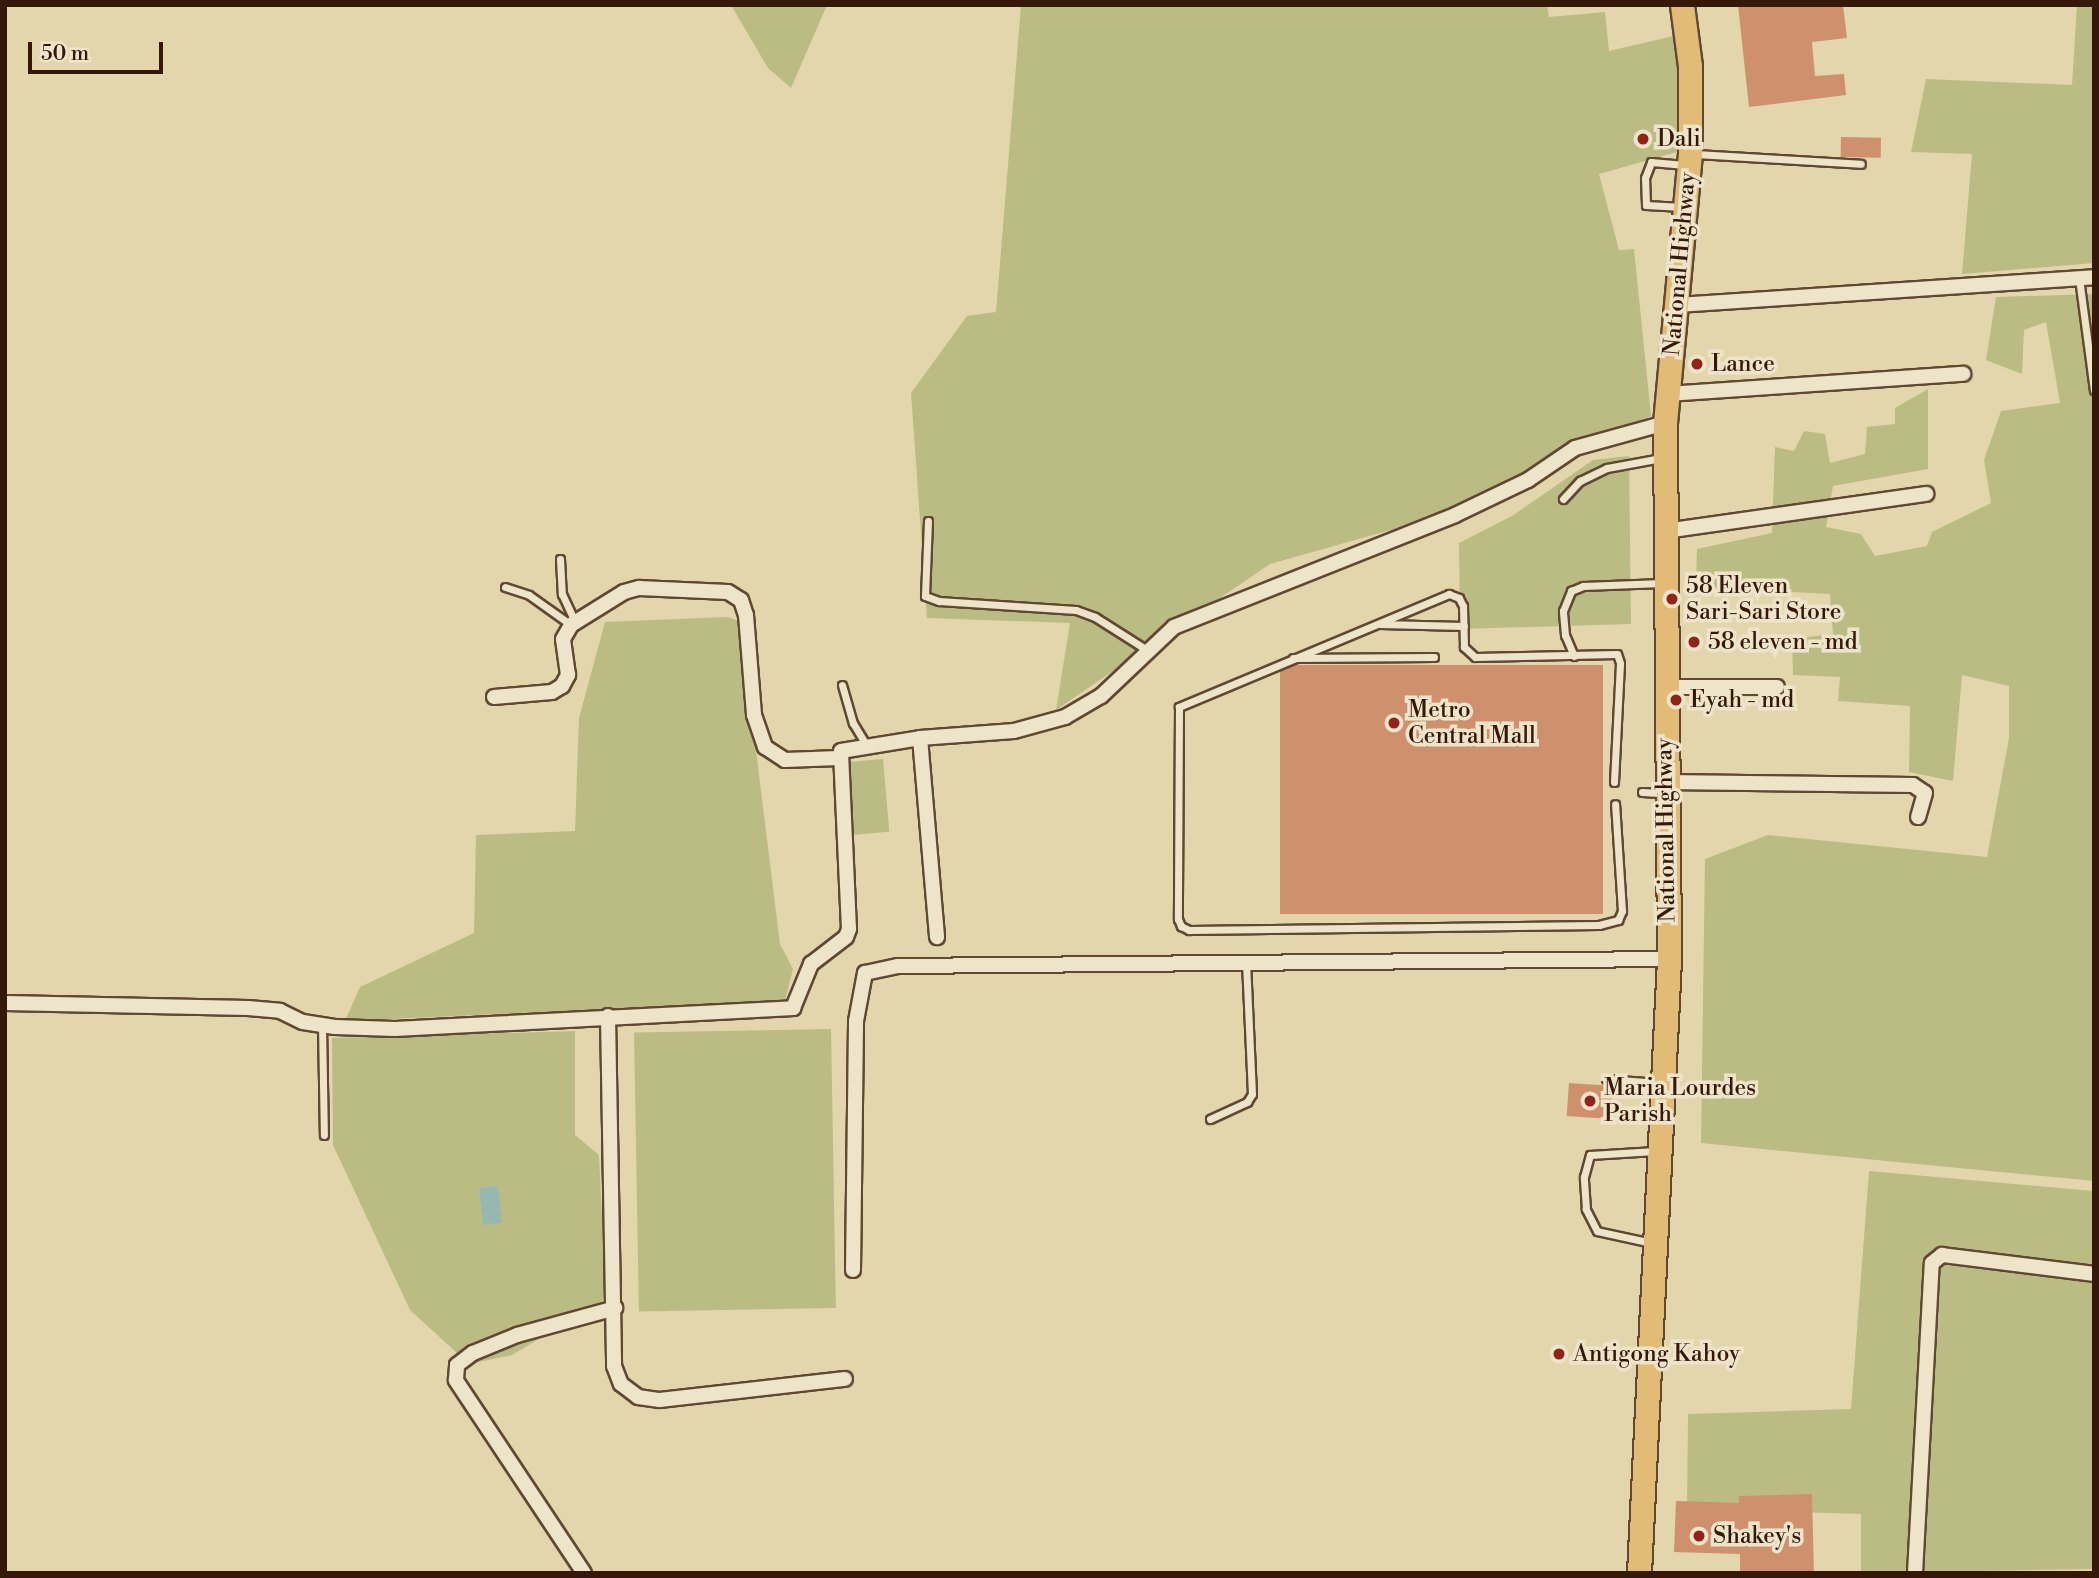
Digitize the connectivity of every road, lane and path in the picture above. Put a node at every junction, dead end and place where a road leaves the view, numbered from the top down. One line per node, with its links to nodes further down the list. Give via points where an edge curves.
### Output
1 (1682, 5): 2 (main road, National Highway, via 1690,66)
2 (1690, 160): 3 (lane); 4 (main road, National Highway); 4 (lane, via 1651,162 1644,178 1646,205)
3 (1861, 164)
4 (1685, 207): 6 (main road, National Highway)
5 (2086, 278): 6 (street); 8 (lane)
6 (1677, 305): 9 (main road, National Highway)
7 (1963, 374): 9 (street)
8 (2094, 390)
9 (1667, 394): 10 (main road, National Highway)
10 (1665, 424): 11 (main road, National Highway); 22 (street, via 1575,448 1528,480 1455,515 1174,627)
11 (1665, 457): 13 (lane, via 1607,468 1580,481); 15 (main road, National Highway)
12 (1926, 494): 15 (street)
13 (1563, 499)
14 (928, 521): 22 (lane, via 925,596 939,601 1076,610)
15 (1665, 531): 17 (main road, National Highway)
16 (560, 559): 19 (lane, via 562,594)
17 (1666, 583): 23 (lane, via 1583,586 1571,591 1563,611 1565,635); 27 (main road, National Highway)
18 (505, 587): 19 (lane, via 529,595)
19 (573, 623): 29 (street, via 563,639 568,675 562,686 552,692); 32 (street, via 639,588 728,592 741,600 746,615 754,715 765,747 785,760)
20 (1377, 624): 21 (lane); 21 (lane, via 1454,594 1463,606); 25 (lane)
21 (1464, 626): 23 (lane, via 1464,647 1475,657)
22 (1147, 650): 30 (street, via 1101,696 1065,717 1014,731)
23 (1574, 656): 33 (lane, via 1617,654 1620,663)
24 (1434, 657): 25 (lane)
25 (1289, 658): 35 (lane, via 1179,707 1181,926 1599,925 1618,920 1622,911)
26 (842, 685): 31 (lane, via 853,723)
27 (1665, 687): 28 (street); 34 (main road, National Highway)
28 (1777, 687)
29 (494, 697)
30 (920, 738): 31 (street); 37 (street)
31 (867, 747): 32 (street, via 841,751)
32 (839, 758): 41 (street, via 849,929 846,937 811,964 799,1003 785,1010)
33 (1614, 782)
34 (1658, 789): 36 (street, via 1913,785 1925,793); 38 (main road, National Highway)
35 (1615, 804)
36 (1918, 817)
37 (937, 937)
38 (1669, 959): 39 (street); 44 (main road, National Highway)
39 (1246, 964): 45 (lane, via 1252,1094 1247,1102); 49 (street, via 898,966 865,973 856,1021)
40 (5, 1003): 42 (street, via 248,1008 280,1011)
41 (608, 1016): 42 (street, via 432,1028); 51 (street)
42 (322, 1025): 46 (lane)
43 (1606, 1079): 44 (lane)
44 (1664, 1083): 47 (main road, National Highway)
45 (1210, 1119)
46 (324, 1135)
47 (1659, 1151): 48 (main road, National Highway); 48 (lane, via 1590,1155 1584,1177 1586,1209 1597,1231)
48 (1656, 1244): 54 (main road, National Highway)
49 (853, 1270)
50 (2094, 1273): 55 (street, via 1942,1255 1933,1263)
51 (615, 1308): 52 (street, via 614,1366 621,1384 638,1397 660,1400); 53 (street, via 517,1335 457,1365 456,1380)
52 (845, 1379)
53 (584, 1573)
54 (1639, 1573)
55 (1915, 1573)

